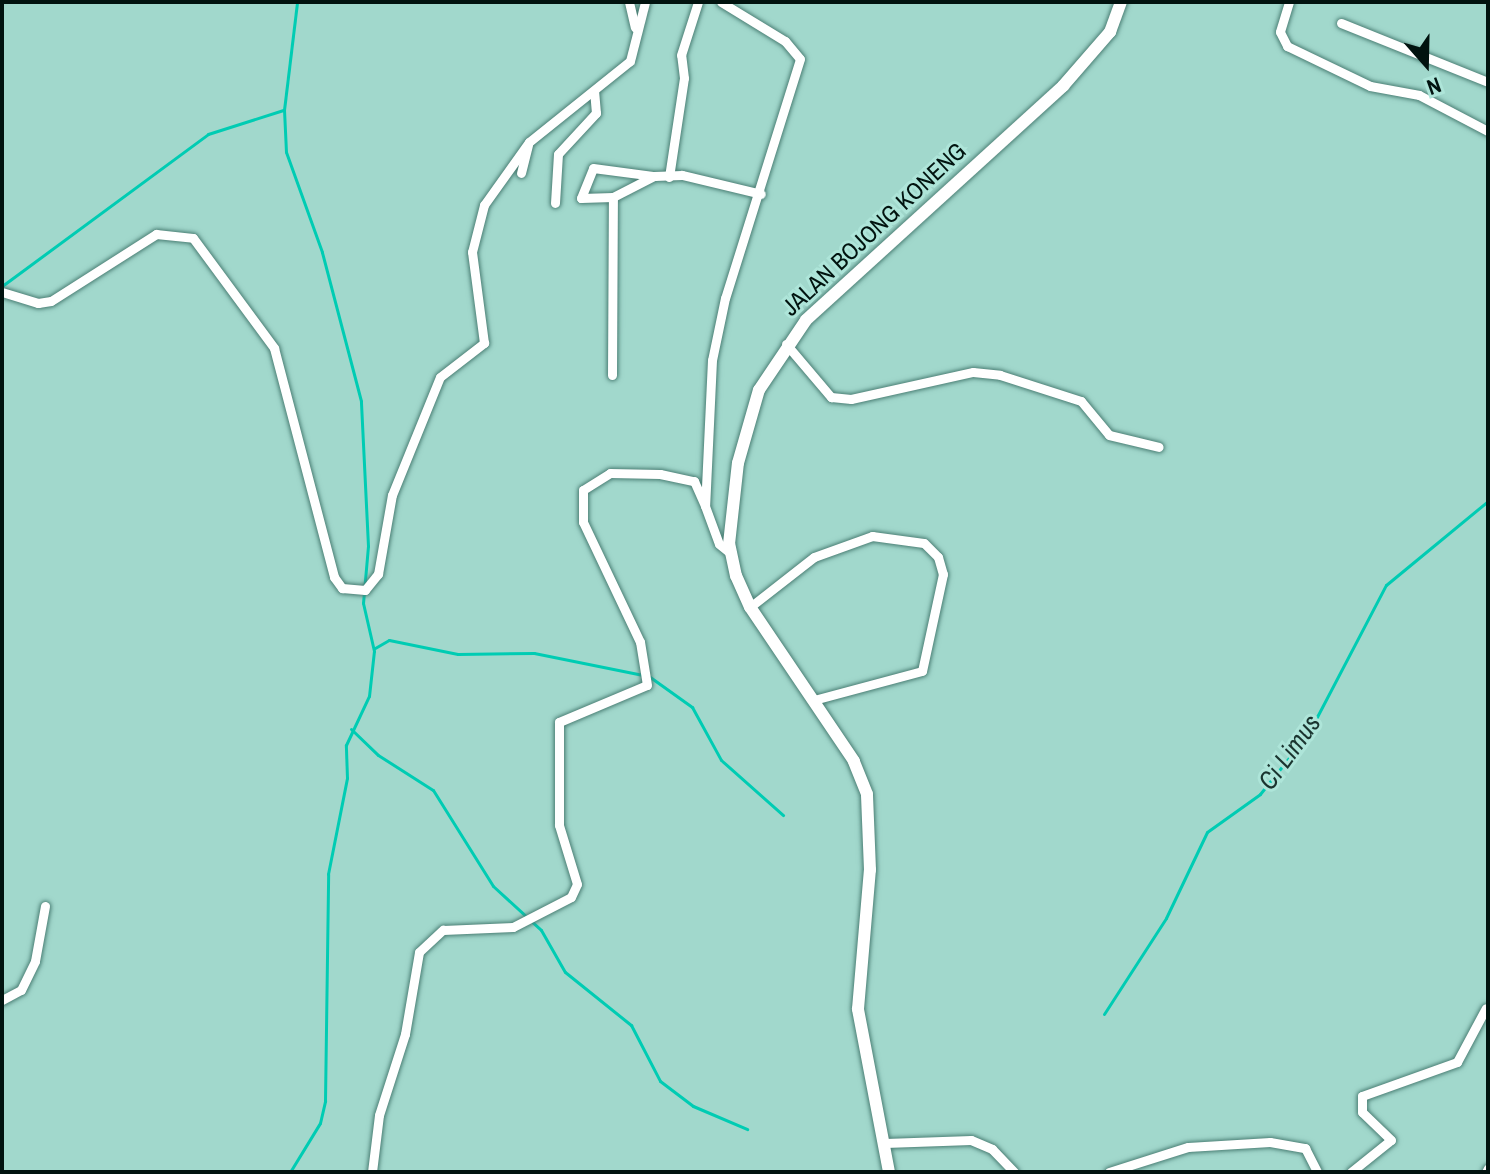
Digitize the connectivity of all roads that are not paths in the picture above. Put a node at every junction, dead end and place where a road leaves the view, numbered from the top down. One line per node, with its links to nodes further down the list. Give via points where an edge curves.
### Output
1 (629, 2): 8 (street)
2 (645, 2): 8 (street)
3 (698, 2): 15 (street, via 681,55 684,78)
4 (721, 2): 16 (street, via 785,41 800,59)
5 (1121, 2): 20 (street, JALAN BOJONG KONENG, via 1110,32 1063,86 904,224)
6 (1289, 2): 11 (street, via 1280,32 1287,46 1370,86 1419,95)
7 (1341, 23): 9 (street)
8 (635, 27): 10 (street, via 630,61)
9 (1488, 82)
10 (594, 91): 12 (street); 18 (street, via 596,113 558,154)
11 (1488, 131)
12 (529, 142): 13 (street); 19 (street, via 490,195 475,235 484,343 440,377 392,495 378,574 362,590 346,589 334,577 274,348 193,238 156,234 51,301 38,303)
13 (521, 173)
14 (654, 176): 15 (street); 17 (street); 17 (street, via 593,168 581,198)
15 (669, 177): 16 (street)
16 (761, 194): 23 (street, via 725,298 712,360)
17 (613, 197): 21 (street)
18 (555, 203)
19 (2, 292)
20 (786, 343): 22 (street, via 824,392 840,399 973,372 1000,375 1081,401 1109,435); 24 (street, JALAN BOJONG KONENG, via 748,419)
21 (612, 375)
22 (1159, 447)
23 (705, 506): 24 (street, via 719,544); 31 (street, via 694,481 660,474 610,473 583,490 583,522 640,642 647,685 559,722 559,825 577,884 571,897 513,927 443,930 419,952 405,1034 379,1115)
24 (730, 553): 25 (street, JALAN BOJONG KONENG)
25 (750, 607): 26 (street); 26 (street, via 788,572 849,542 901,536 924,543 938,557 943,574 922,671)
26 (814, 700): 30 (street, via 854,761 867,794 870,870 858,1009)
27 (45, 906): 28 (street, via 35,961 21,990)
28 (2, 1000)
29 (1486, 1008): 36 (street, via 1457,1062 1362,1096 1362,1112 1391,1140)
30 (885, 1143): 32 (street); 33 (street, via 971,1140 992,1149)
31 (372, 1172)
32 (889, 1172)
33 (1014, 1172)
34 (1109, 1172): 35 (street, via 1188,1147 1270,1142 1305,1148)
35 (1317, 1172)
36 (1351, 1172)

